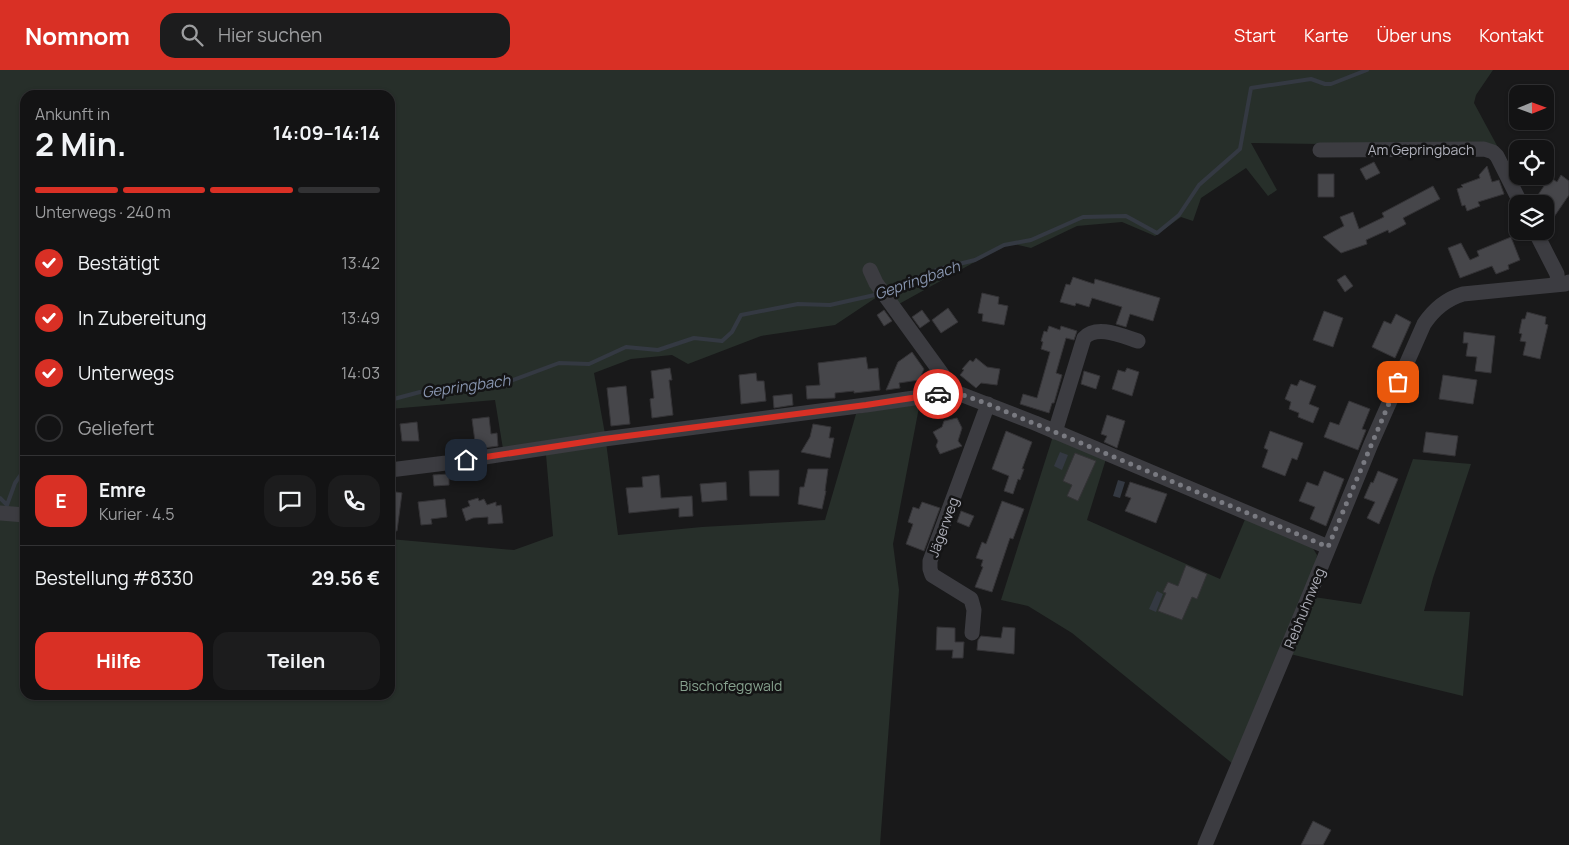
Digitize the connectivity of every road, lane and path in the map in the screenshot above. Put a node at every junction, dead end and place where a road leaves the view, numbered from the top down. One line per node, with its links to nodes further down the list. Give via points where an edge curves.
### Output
1 (1320, 150): 2 (street, Am Gepringbach, via 1484,148 1497,156)
2 (1516, 195)
3 (1540, 240): 5 (street)
4 (873, 276): 7 (street)
5 (1564, 283): 13 (street, Rebhuhnweg, via 1463,294 1430,314)
6 (1138, 341): 9 (street, via 1097,331 1087,334)
7 (955, 392): 8 (street); 10 (street)
8 (988, 404): 9 (street); 14 (street, Jägerweg, via 930,561 932,575 971,599 974,610)
9 (1055, 432): 13 (street)
10 (395, 469)
11 (0, 513): 12 (street)
12 (20, 515)
13 (1328, 547): 15 (street, Rebhuhnweg)
14 (972, 633)
15 (1205, 845)

